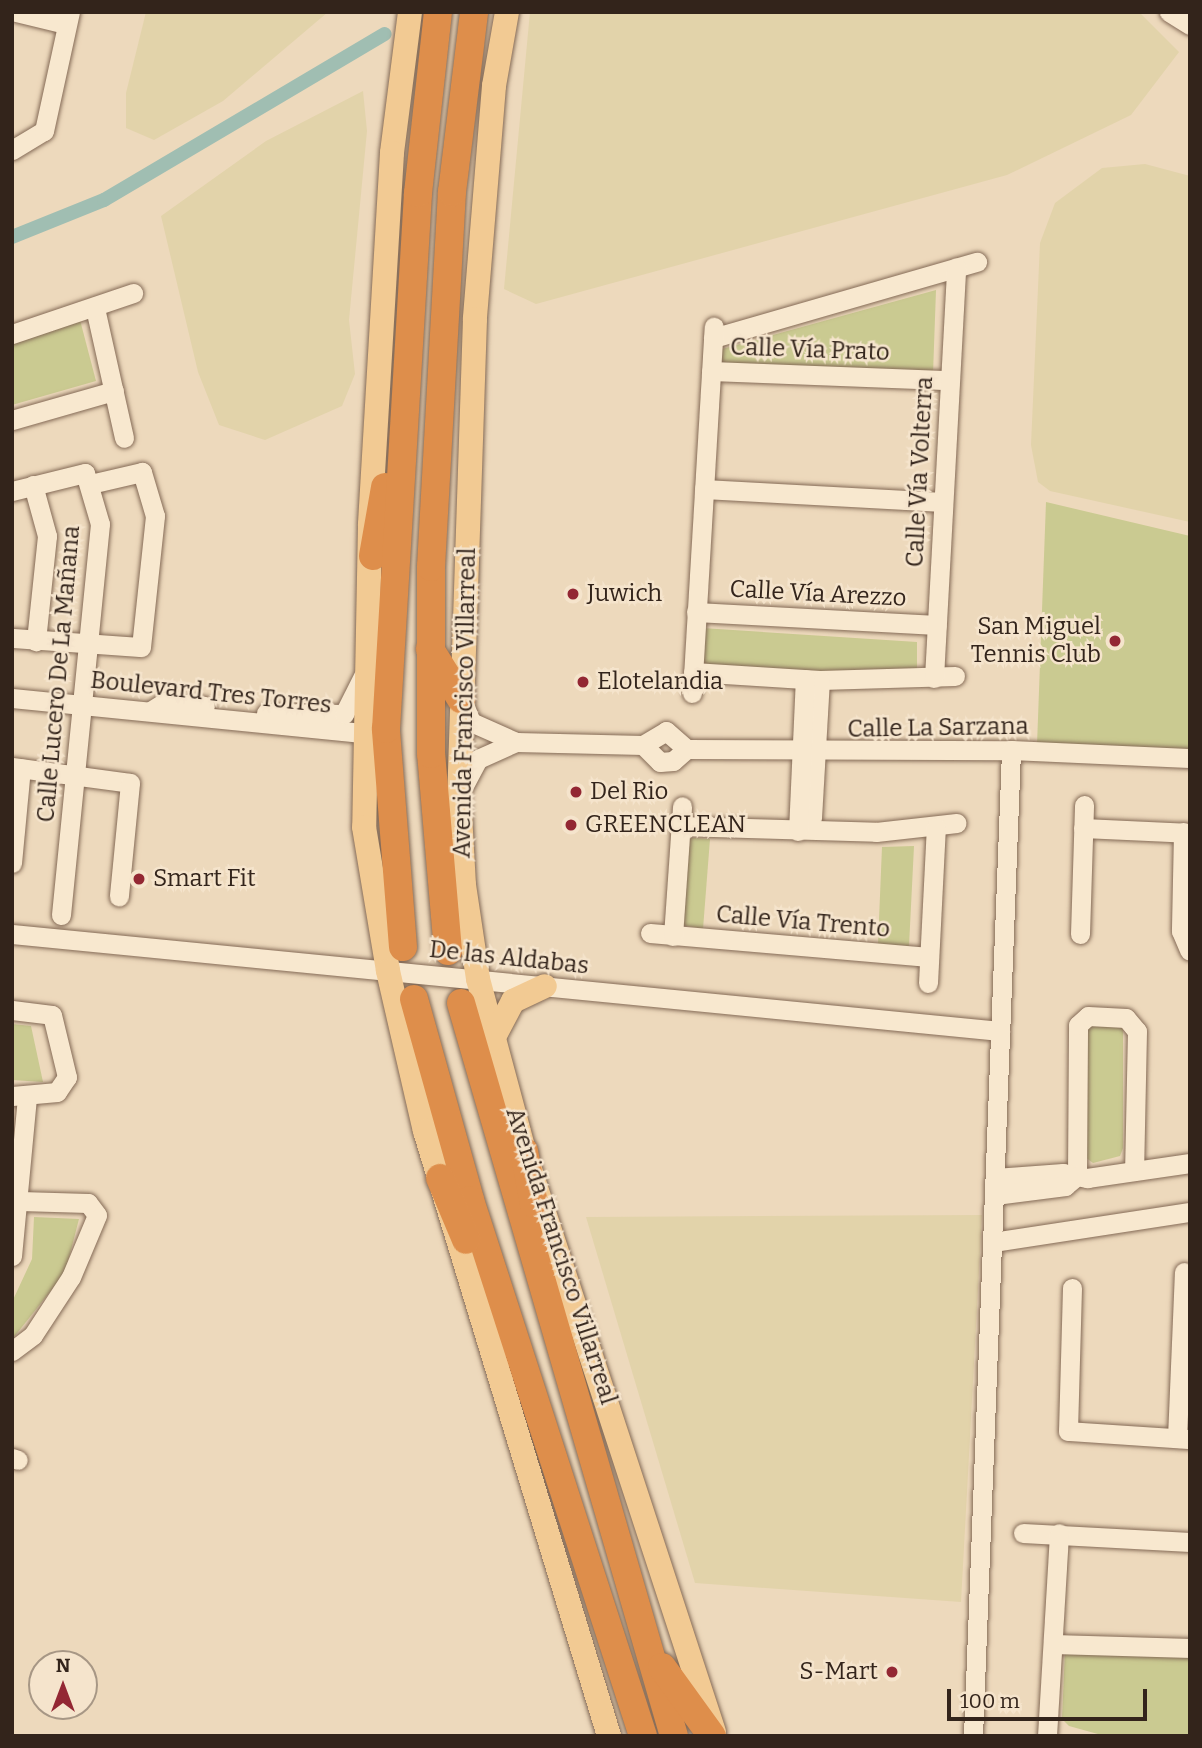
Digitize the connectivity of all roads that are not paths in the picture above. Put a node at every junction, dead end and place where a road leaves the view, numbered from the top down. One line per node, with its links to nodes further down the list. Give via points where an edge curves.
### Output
1 (16, 12): 6 (street)
2 (474, 12): 31 (highway, Avenida Francisco Villarreal, via 452,192)
3 (507, 12): 39 (main road, Avenida Francisco Villarreal, via 494,86 475,319)
4 (1170, 12): 7 (street)
5 (430, 15): 14 (highway); 25 (main road, via 392,153)
6 (68, 18): 8 (street, via 44,131)
7 (1190, 25)
8 (12, 150)
9 (977, 262): 10 (street)
10 (956, 268): 15 (street, via 713,333); 16 (street, Calle Vía Volterra)
11 (133, 293): 12 (street)
12 (95, 308): 13 (street); 17 (street)
13 (12, 334)
14 (408, 353): 25 (highway); 67 (highway, via 386,729)
15 (711, 371): 16 (street, Calle Vía Prato); 22 (street)
16 (950, 380): 24 (street, Calle Vía Volterra)
17 (114, 391): 18 (street); 19 (street)
18 (12, 420)
19 (124, 438)
20 (90, 484): 21 (street, via 79,473); 30 (street, Calle Lucero De La Mañana, via 101,540); 30 (street, via 142,472 155,516 141,648)
21 (33, 485): 23 (street); 29 (street, via 47,536)
22 (704, 489): 24 (street); 26 (street)
23 (12, 491)
24 (943, 502): 27 (street, Calle Vía Volterra)
25 (373, 556): 33 (main road)
26 (696, 612): 27 (street, Calle Vía Arezzo); 32 (street)
27 (936, 625): 35 (street, Calle Vía Volterra)
28 (12, 638): 29 (street)
29 (36, 641): 30 (street)
30 (89, 646): 40 (street, Calle Lucero De La Mañana)
31 (430, 649): 39 (highway); 69 (highway, Avenida Francisco Villarreal, via 436,854)
32 (693, 672): 36 (street); 37 (street)
33 (363, 676): 41 (street, via 344,714); 42 (main road)
34 (955, 676): 35 (street)
35 (934, 678): 36 (street)
36 (813, 679): 47 (street)
37 (692, 693)
38 (12, 698): 40 (street, Boulevard Tres Torres)
39 (461, 699): 43 (street, Calle La Sarzana, via 471,722); 51 (main road, Avenida Francisco Villarreal)
40 (83, 704): 41 (street, Boulevard Tres Torres, via 152,710 167,717); 50 (street, Calle Lucero De La Mañana)
41 (284, 720): 42 (street, Boulevard Tres Torres)
42 (362, 733): 71 (main road, via 364,827)
43 (516, 742): 44 (street, Calle La Sarzana); 51 (street, Calle La Sarzana, via 478,759)
44 (643, 745): 45 (street, Calle La Sarzana, via 667,731); 45 (street, Calle La Sarzana, via 660,762 673,761)
45 (687, 749): 47 (street, Calle La Sarzana)
46 (1011, 750): 47 (street, Calle La Sarzana); 48 (street, Calle La Sarzana); 78 (street)
47 (809, 753): 58 (street)
48 (1190, 758)
49 (17, 768): 50 (street); 60 (street)
50 (76, 774): 61 (street, via 130,783); 62 (street, Calle Lucero De La Mañana)
51 (459, 796): 72 (main road, Avenida Francisco Villarreal)
52 (1084, 805): 57 (street)
53 (682, 806): 55 (street)
54 (956, 823): 56 (street)
55 (679, 826): 58 (street); 66 (street)
56 (936, 827): 58 (street); 70 (street)
57 (1083, 828): 59 (street); 65 (street)
58 (805, 831)
59 (1186, 832): 68 (street, via 1181,931)
60 (12, 863)
61 (120, 896)
62 (61, 915)
63 (650, 933): 66 (street, Calle Vía Trento)
64 (12, 934): 71 (street, De las Aldabas)
65 (1080, 934)
66 (673, 936): 70 (street, Calle Vía Trento)
67 (402, 947)
68 (1189, 950)
69 (448, 951)
70 (929, 957): 73 (street)
71 (388, 971): 72 (street, De las Aldabas); 85 (main road)
72 (478, 979): 74 (street, De las Aldabas); 79 (main road, Avenida Francisco Villarreal)
73 (928, 983)
74 (545, 986): 78 (street, De las Aldabas); 79 (main road, via 513,1001)
75 (414, 999): 95 (highway, via 470,1200)
76 (461, 1003): 94 (highway, Avenida Francisco Villarreal)
77 (12, 1010): 80 (street, via 54,1017 67,1077 57,1092)
78 (1000, 1031): 86 (street)
79 (493, 1039): 81 (main road, Avenida Francisco Villarreal)
80 (20, 1097): 87 (street)
81 (524, 1151): 94 (highway); 106 (main road, Avenida Francisco Villarreal)
82 (1190, 1163): 83 (street)
83 (1135, 1171): 84 (street); 84 (street, via 1137,1031 1126,1018 1088,1016 1078,1025)
84 (1077, 1176): 86 (street)
85 (440, 1178): 95 (highway); 103 (main road)
86 (995, 1187): 89 (street)
87 (20, 1201): 90 (street); 93 (street, via 88,1203 97,1216 71,1277 33,1335)
88 (1190, 1212): 89 (street)
89 (993, 1242): 107 (street, via 981,1628)
90 (12, 1256)
91 (1184, 1272): 96 (street)
92 (1072, 1289): 96 (street, via 1066,1428 1077,1436)
93 (12, 1351)
94 (564, 1369): 102 (highway, Avenida Francisco Villarreal)
95 (529, 1377): 104 (highway)
96 (1183, 1438)
97 (1023, 1533): 98 (street)
98 (1059, 1533): 99 (street); 100 (street)
99 (1190, 1542)
100 (1054, 1644): 101 (street); 108 (street)
101 (1190, 1648)
102 (652, 1653): 105 (highway, Avenida Francisco Villarreal); 106 (highway)
103 (609, 1736)
104 (642, 1736)
105 (674, 1736)
106 (713, 1736)
107 (973, 1736)
108 (1047, 1736)

